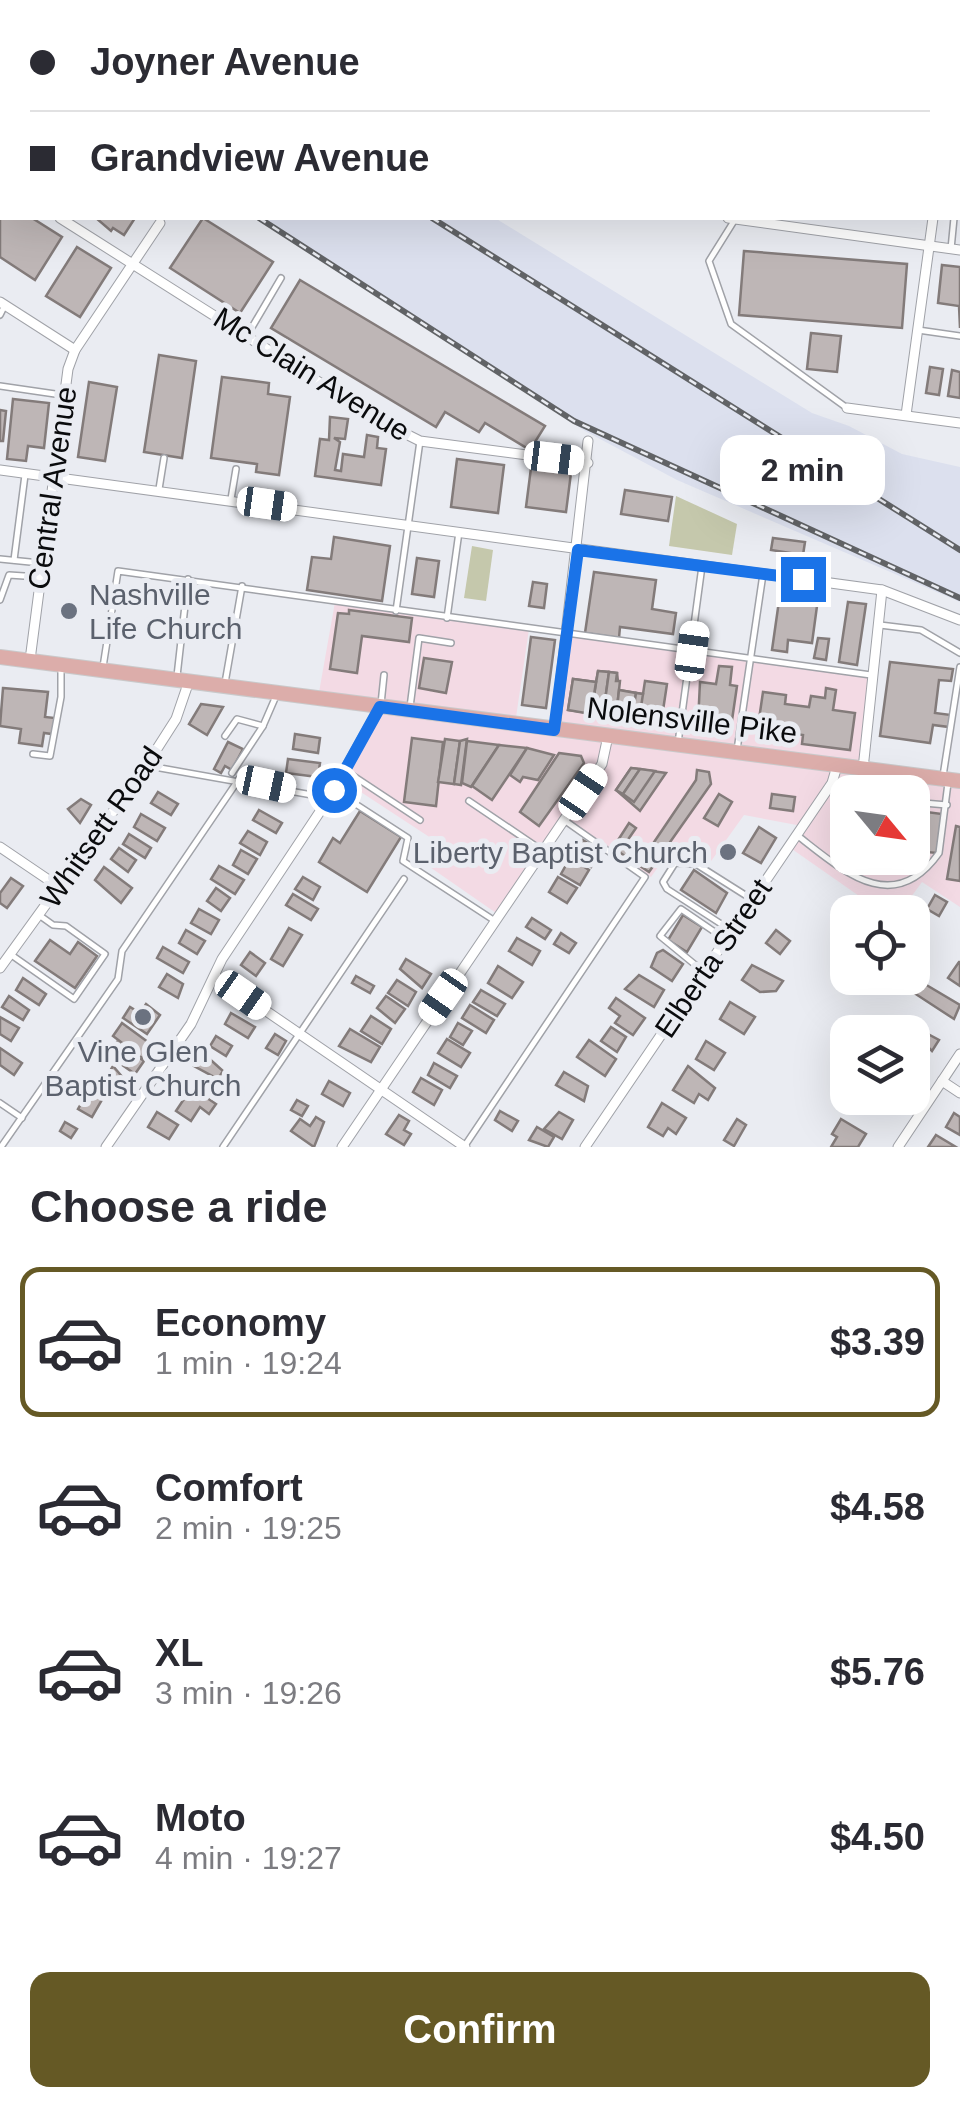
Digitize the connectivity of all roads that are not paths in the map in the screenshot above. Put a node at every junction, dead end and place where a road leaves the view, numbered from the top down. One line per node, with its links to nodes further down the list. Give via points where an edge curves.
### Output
1 (63, 220): 9 (street, Mc Clain Avenue)
2 (735, 220): 18 (lane, via 709,261 731,324)
3 (750, 220): 7 (street)
4 (933, 220): 7 (street)
5 (954, 220): 8 (lane)
6 (160, 223): 9 (street, Central Avenue)
7 (929, 246): 8 (street); 12 (street)
8 (956, 250)
9 (133, 262): 13 (street, Mc Clain Avenue); 15 (street, Central Avenue)
10 (281, 278): 13 (lane)
11 (2, 308): 15 (street)
12 (918, 330): 14 (lane); 19 (street)
13 (248, 334): 21 (street, Mc Clain Avenue)
14 (960, 336)
15 (75, 350): 17 (street, Central Avenue)
16 (0, 386): 17 (lane)
17 (62, 395): 28 (street, Central Avenue)
18 (846, 408): 19 (street)
19 (906, 415): 20 (street)
20 (960, 423)
21 (420, 441): 24 (street, Mc Clain Avenue); 33 (lane)
22 (588, 441): 24 (street)
23 (164, 458): 30 (lane)
24 (588, 463): 35 (street)
25 (236, 469): 32 (lane)
26 (0, 470): 27 (street)
27 (25, 472): 28 (street); 37 (lane)
28 (51, 474): 29 (street); 38 (street, Central Avenue)
29 (133, 486): 30 (street); 31 (lane)
30 (159, 489): 32 (street)
31 (130, 499)
32 (231, 499): 33 (street)
33 (408, 524): 34 (street); 46 (lane)
34 (460, 532): 35 (street); 47 (lane)
35 (578, 550): 39 (street); 50 (street)
36 (0, 559): 37 (lane)
37 (14, 560): 38 (lane)
38 (40, 563): 41 (street, Central Avenue)
39 (702, 566): 40 (street); 52 (lane)
40 (763, 574): 44 (street); 55 (lane)
41 (39, 577): 45 (lane, via 10,575); 56 (street, Central Avenue)
42 (188, 579): 43 (lane); 59 (lane, via 118,571); 62 (lane)
43 (242, 586): 46 (lane); 63 (lane)
44 (882, 590): 48 (street); 49 (street)
45 (0, 600)
46 (396, 611): 47 (lane)
47 (447, 618): 50 (lane)
48 (960, 620)
49 (878, 624): 53 (lane, via 921,630); 61 (street)
50 (567, 634): 52 (lane); 68 (street)
51 (452, 642): 66 (lane, via 420,638)
52 (692, 651): 55 (lane); 71 (lane)
53 (960, 653)
54 (0, 657): 56 (main road, Nolensville Pike)
55 (752, 659): 61 (lane); 72 (lane)
56 (30, 660): 57 (main road, Nolensville Pike)
57 (62, 664): 59 (main road, Nolensville Pike); 73 (lane, via 50,756)
58 (960, 667): 82 (lane)
59 (103, 670): 62 (main road, Nolensville Pike)
60 (384, 675): 65 (lane)
61 (871, 675): 76 (street)
62 (183, 680): 63 (main road, Nolensville Pike); 74 (street, Whitsett Road, via 176,719)
63 (225, 686): 64 (main road, Nolensville Pike)
64 (278, 693): 65 (main road, Nolensville Pike); 67 (lane)
65 (380, 707): 66 (main road, Nolensville Pike); 77 (street)
66 (409, 710): 68 (main road, Nolensville Pike)
67 (263, 726): 69 (lane, via 237,719); 79 (lane)
68 (554, 730): 70 (main road, Nolensville Pike)
69 (225, 736)
70 (608, 736): 71 (main road, Nolensville Pike); 88 (street, via 602,764)
71 (677, 746): 72 (main road, Nolensville Pike)
72 (737, 753): 75 (main road, Nolensville Pike)
73 (34, 754)
74 (146, 766): 81 (lane); 93 (street, Whitsett Road)
75 (837, 766): 76 (main road, Nolensville Pike); 89 (street, Elberta Street)
76 (863, 769): 78 (main road, Nolensville Pike)
77 (346, 771): 83 (street); 87 (lane)
78 (880, 771): 80 (lane); 82 (main road, Nolensville Pike)
79 (232, 773)
80 (879, 775)
81 (238, 779): 83 (lane); 108 (lane, via 122,951 118,978)
82 (950, 780): 86 (lane)
83 (332, 794): 96 (lane, via 408,838 403,861); 101 (street)
84 (469, 802): 91 (lane)
85 (930, 804): 86 (lane)
86 (947, 805): 89 (lane, via 935,860 886,887 834,866)
87 (420, 820)
88 (564, 820): 91 (street); 113 (lane, via 645,877)
89 (796, 835): 94 (street, Elberta Street)
90 (0, 847): 93 (street)
91 (543, 851): 96 (street)
92 (404, 878): 102 (lane)
93 (59, 887): 95 (street, Whitsett Road)
94 (752, 900): 97 (street, Elberta Street); 97 (lane, via 696,864 675,863 663,882 667,889)
95 (39, 915): 98 (street, Whitsett Road); 98 (lane, via 105,954 74,999)
96 (495, 922): 105 (street)
97 (729, 935): 100 (street, Elberta Street); 100 (lane, via 677,909 662,942)
98 (10, 954): 99 (street, Whitsett Road)
99 (0, 966)
100 (704, 972): 114 (street, Elberta Street)
101 (215, 976): 102 (street); 110 (street, via 191,1024)
102 (300, 1034): 105 (street); 111 (lane)
103 (960, 1054): 104 (street)
104 (942, 1081): 106 (street); 115 (street)
105 (380, 1090): 112 (street); 113 (street)
106 (960, 1093)
107 (0, 1103): 108 (lane)
108 (22, 1118): 109 (lane)
109 (1, 1147)
110 (106, 1147)
111 (223, 1147)
112 (342, 1147)
113 (464, 1147)
114 (585, 1147)
115 (898, 1147)

